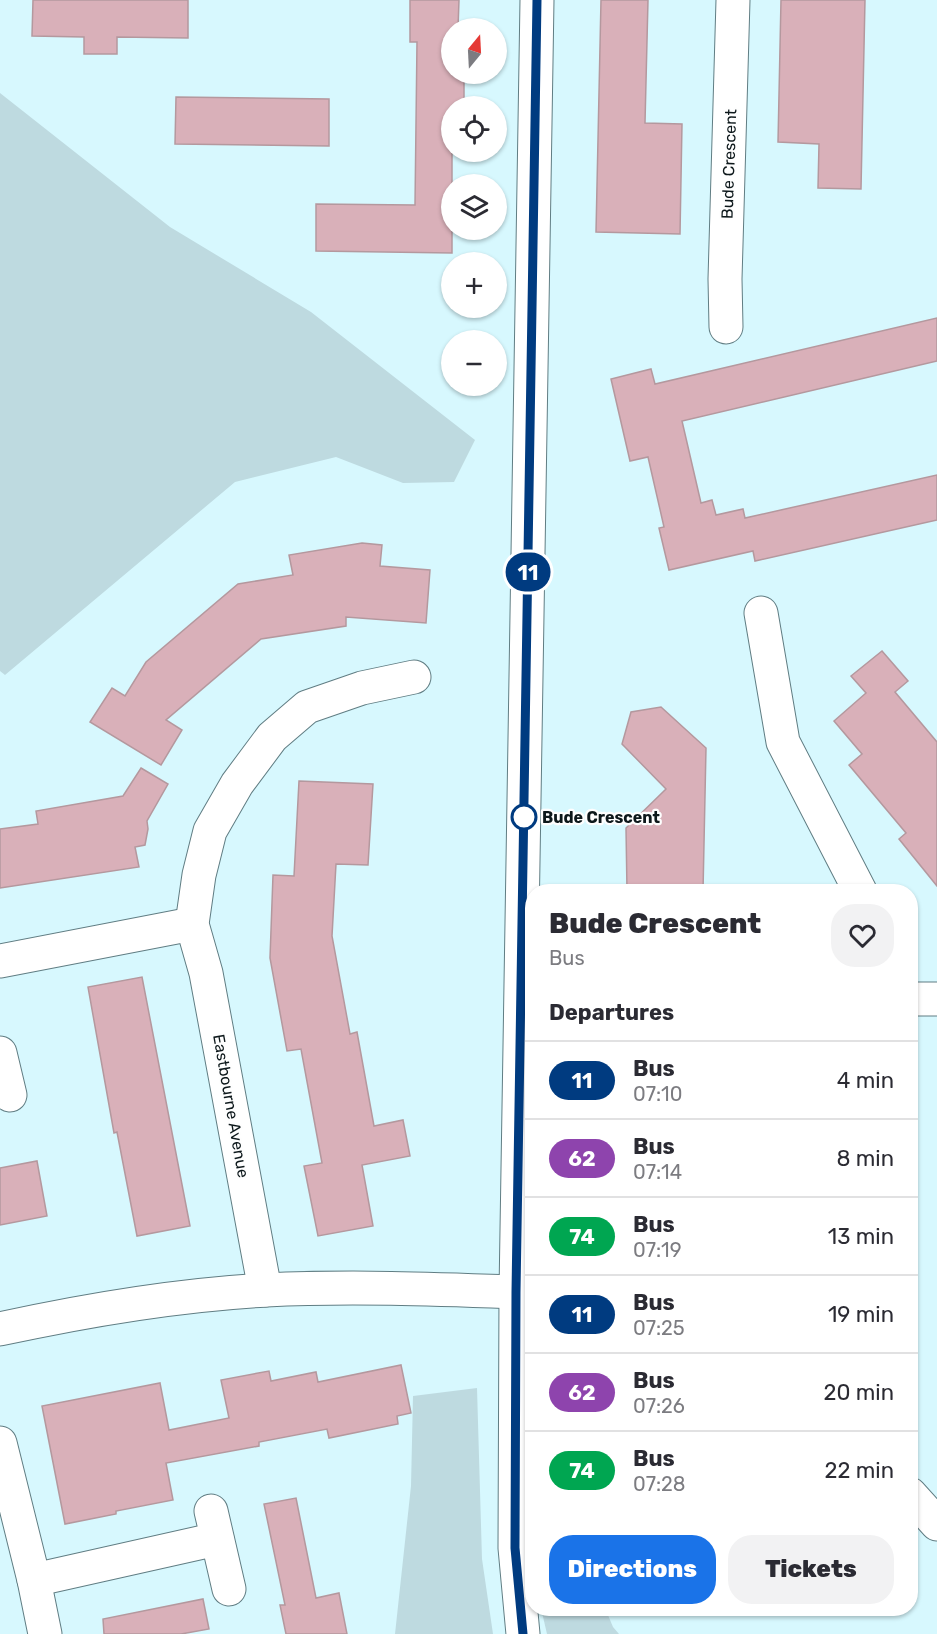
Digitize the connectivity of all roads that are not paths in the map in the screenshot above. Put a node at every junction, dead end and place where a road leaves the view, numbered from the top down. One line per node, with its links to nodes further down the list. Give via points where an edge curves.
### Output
1 (537, 0): 6 (street)
2 (733, 0): 3 (street, Bude Crescent)
3 (726, 327)
4 (761, 613): 7 (street, via 783,742)
5 (414, 677): 8 (street, Eastbourne Avenue, via 362,688 307,707 272,738 237,784 210,831)
6 (528, 884)
7 (856, 884)
8 (192, 924): 9 (street); 15 (street, Eastbourne Avenue, via 206,973)
9 (0, 961)
10 (918, 999): 11 (street)
11 (937, 999)
12 (525, 1050): 16 (street)
13 (0, 1053): 14 (street)
14 (10, 1095)
15 (265, 1290): 16 (street, via 348,1287); 17 (street, via 80,1311)
16 (516, 1292): 22 (street, via 515,1548)
17 (0, 1329)
18 (0, 1443): 19 (street)
19 (34, 1580): 20 (street, via 214,1525); 21 (street)
20 (229, 1589)
21 (45, 1634)
22 (523, 1634)

